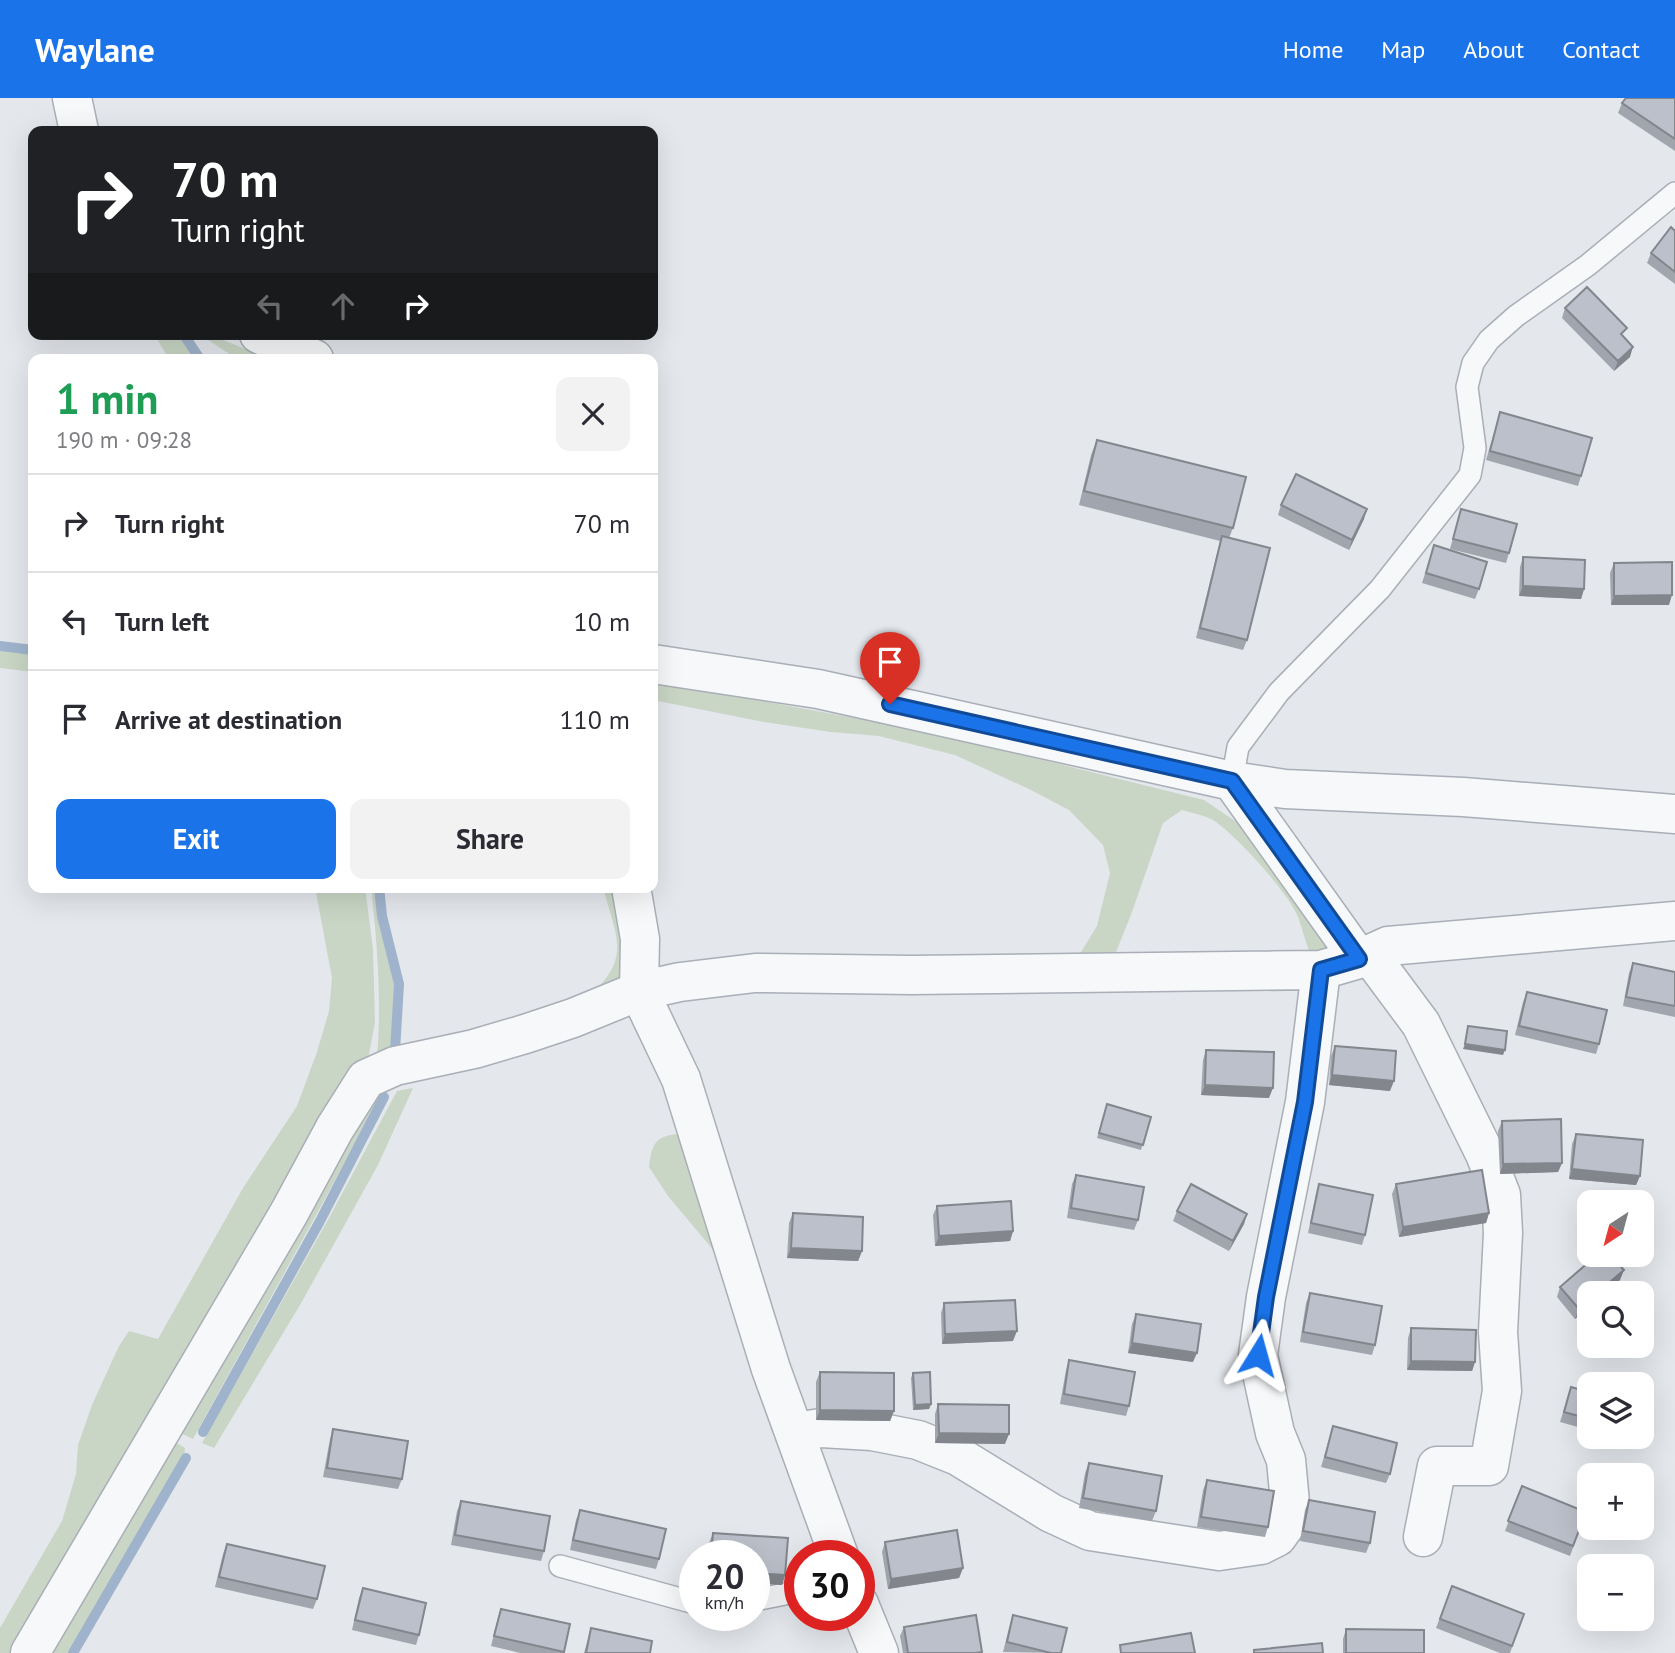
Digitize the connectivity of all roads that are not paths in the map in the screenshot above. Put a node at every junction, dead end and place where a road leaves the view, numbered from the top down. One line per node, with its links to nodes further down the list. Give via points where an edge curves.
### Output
1 (72, 98): 2 (street)
2 (78, 126)
3 (1675, 193): 7 (lane, via 1489,340 1473,363 1467,387 1475,448 1470,475 1380,589 1279,692 1238,747)
4 (272, 340): 5 (street)
5 (303, 354)
6 (658, 665): 7 (street, via 818,689)
7 (1232, 781): 8 (street, via 1285,789); 11 (street)
8 (1675, 814)
9 (632, 893): 13 (street, via 640,939)
10 (1675, 921): 11 (street, via 1388,946)
11 (1364, 957): 12 (street); 15 (street, via 1421,1024 1501,1195 1498,1332 1502,1391 1489,1466 1437,1466)
12 (1321, 970): 13 (street, via 755,973); 14 (street, via 1305,1102 1258,1355 1275,1433 1286,1460 1290,1503 1287,1523 1278,1537 1261,1545 1219,1551 1090,1531 1051,1513 958,1456 918,1440 821,1428)
13 (639, 991): 14 (street, via 681,1079); 20 (street, via 526,1034 395,1066 366,1079)
14 (795, 1433): 16 (street)
15 (1423, 1537)
16 (833, 1540)
17 (560, 1566): 18 (lane)
18 (679, 1599)
19 (870, 1631): 21 (street)
20 (30, 1653)
21 (879, 1653)

